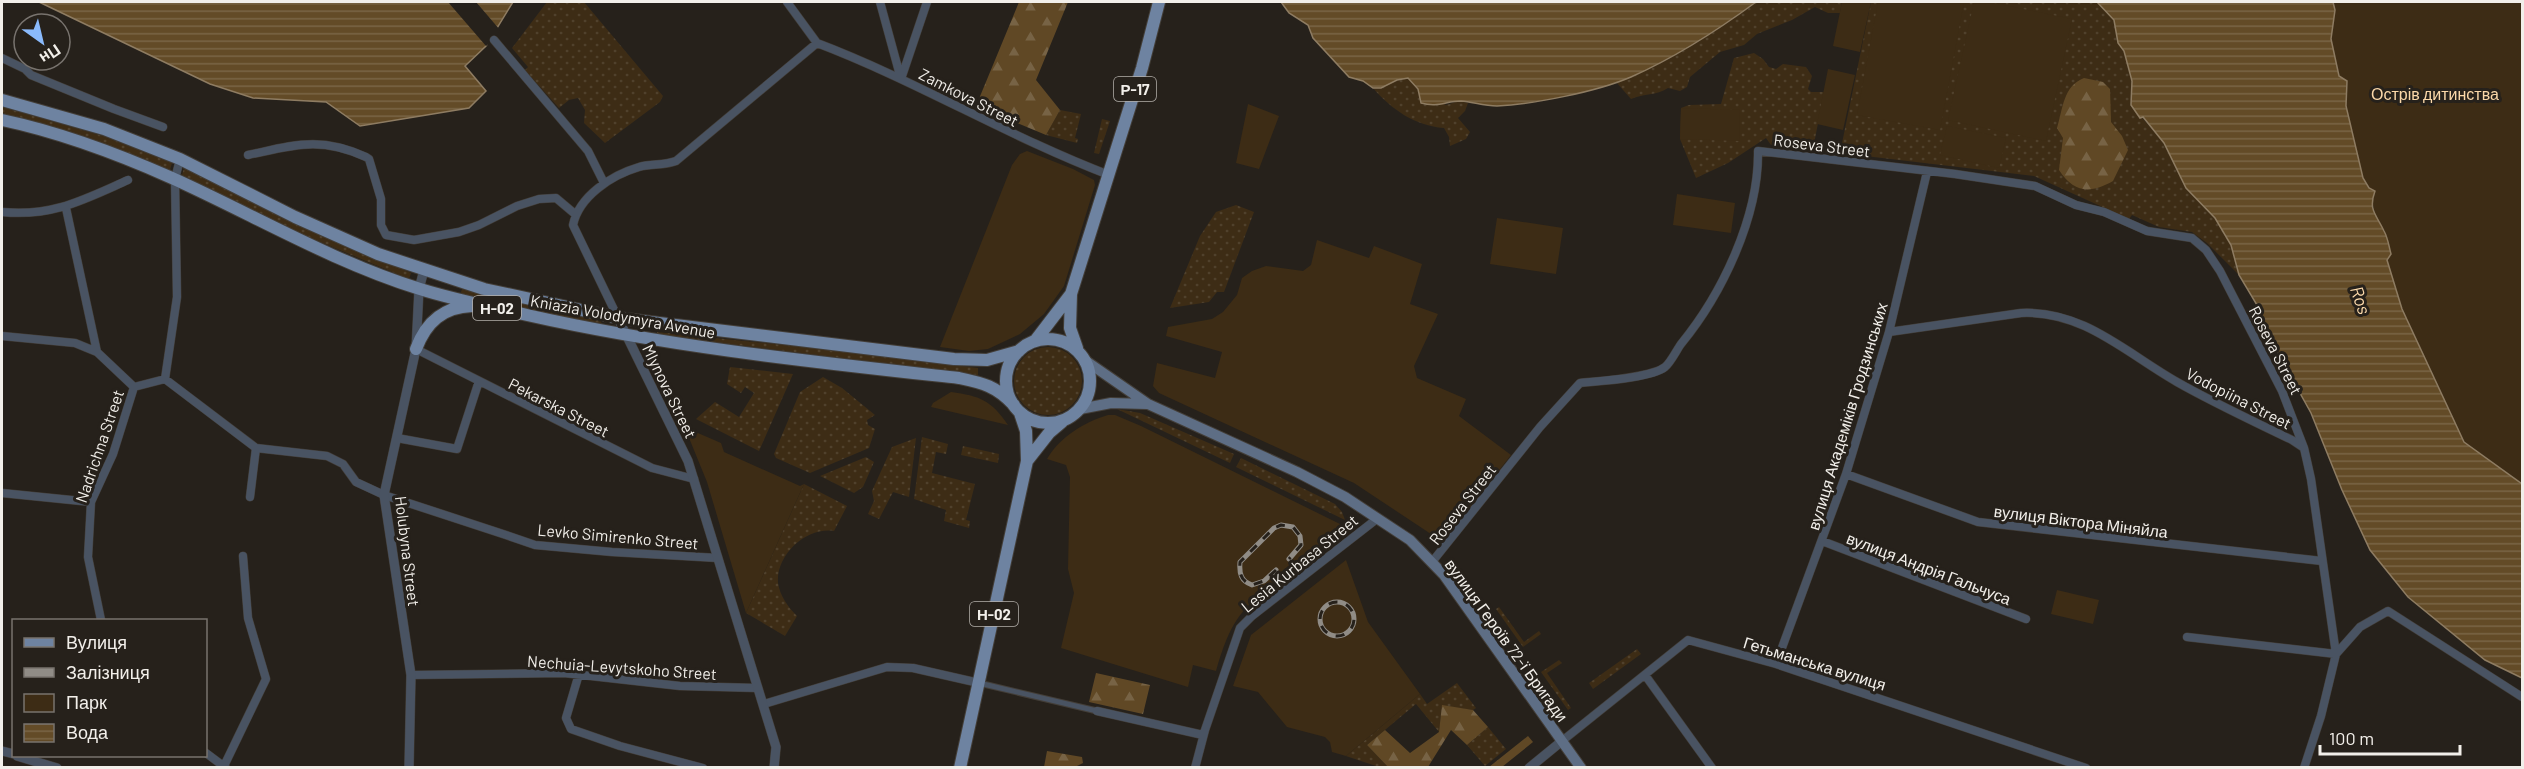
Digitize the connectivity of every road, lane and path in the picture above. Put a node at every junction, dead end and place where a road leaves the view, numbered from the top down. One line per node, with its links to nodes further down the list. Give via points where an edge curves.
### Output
1 (787, 2): 6 (street)
2 (880, 2): 8 (street)
3 (927, 2): 8 (street)
4 (1159, 2): 15 (main road, Р-17)
5 (494, 40): 18 (street, via 588,151)
6 (817, 43): 8 (street, Zamkova Street); 18 (street, via 676,161 640,166)
7 (2, 58): 11 (street, via 31,75)
8 (902, 79): 15 (street, Zamkova Street, via 1014,136)
9 (2, 100): 13 (main road, Kniazia Volodymyra Avenue / Н-02, via 104,129)
10 (2, 120): 16 (main road, Kniazia Volodymyra Avenue / Н-02, via 93,147)
11 (163, 127)
12 (248, 155): 21 (street, via 316,143 342,147 369,159 386,235 414,240 459,232 539,199 556,198)
13 (180, 159): 16 (street); 22 (main road, Kniazia Volodymyra Avenue / Н-02, via 295,217)
14 (1927, 172): 27 (street, вулиця Академіків Гродзинських); 45 (street, Roseva Street, via 2035,186 2146,231 2192,238 2220,271 2282,391); 58 (street, Roseva Street, via 1758,151 1743,236 1715,294 1665,367 1629,378 1580,383)
15 (1109, 175): 24 (main road, Р-17)
16 (175, 179): 23 (main road, Kniazia Volodymyra Avenue / Н-02, via 348,261); 36 (street, via 177,297)
17 (128, 180): 19 (street)
18 (604, 183): 21 (street)
19 (66, 208): 20 (street, via 20,214); 34 (street)
20 (2, 212)
21 (575, 214): 26 (street, Mlynova Street, via 573,225)
22 (424, 270): 23 (street, Holubyna Street); 26 (main road, Kniazia Volodymyra Avenue / Н-02, via 484,289)
23 (419, 289): 25 (main road, Kniazia Volodymyra Avenue / Н-02); 32 (street, Holubyna Street)
24 (1071, 294): 30 (main road, Р-17); 31 (main road, Р-17, via 1070,328)
25 (481, 305): 29 (main road, Kniazia Volodymyra Avenue / Н-02); 32 (main road, via 436,316 426,326)
26 (618, 318): 29 (street, Mlynova Street); 33 (main road, Kniazia Volodymyra Avenue / Н-02, via 954,359 987,360)
27 (1889, 332): 45 (street, Vodopiina Street, via 2021,312 2062,316 2202,396); 47 (street, вулиця Академіків Гродзинських)
28 (2, 336): 34 (street, via 75,343)
29 (627, 336): 40 (main road, Kniazia Volodymyra Avenue / Н-02, via 958,378 1001,391); 48 (street, Mlynova Street)
30 (1035, 341): 31 (main road, via 1060,340); 33 (main road, Н-02)
31 (1077, 348): 35 (main road)
32 (417, 349): 37 (street, Pekarska Street); 43 (street, Holubyna Street)
33 (1019, 351): 40 (main road, via 1005,378)
34 (97, 352): 38 (street)
35 (1086, 361): 39 (main road, вулиця Героїв 72-ї Бригади); 41 (main road, via 1090,384)
36 (165, 379): 38 (street); 44 (street)
37 (479, 381): 43 (street, via 457,449); 48 (street, Pekarska Street, via 652,468)
38 (135, 387): 52 (street, Nadrichna Street, via 113,454)
39 (1148, 404): 41 (main road, вулиця Героїв 72-ї Бригади, via 1111,403); 53 (main road, вулиця Героїв 72-ї Бригади, via 1298,472)
40 (1017, 409): 42 (main road, via 1037,422); 46 (main road, Н-02, via 1026,431)
41 (1080, 409): 42 (main road, Н-02)
42 (1065, 420): 46 (main road, Н-02)
43 (397, 438): 50 (street, Holubyna Street)
44 (256, 448): 50 (street, Levko Simirenko Street, via 327,456 343,464 356,482); 51 (street)
45 (2304, 448): 57 (street, Vodopiina Street)
46 (1027, 461): 67 (main road, Н-02)
47 (1846, 474): 54 (street, вулиця Академіків Гродзинських); 57 (street, вулиця Віктора Міняйла, via 1978,522)
48 (694, 479): 56 (street, Mlynova Street)
49 (2, 493): 52 (street)
50 (384, 495): 56 (street, Levko Simirenko Street, via 535,545); 65 (street, Holubyna Street)
51 (250, 497)
52 (91, 502): 59 (street, Nadrichna Street, via 88,557)
53 (1378, 518): 58 (main road, вулиця Героїв 72-ї Бригади, via 1410,540); 72 (street, Lesia Kurbasa Street, via 1240,628)
54 (1822, 541): 60 (street, вулиця Андрія Гальчуса); 63 (street, вулиця Академіків Гродзинських)
55 (243, 556): 76 (street, via 249,618 267,679)
56 (718, 558): 68 (street, Mlynova Street)
57 (2322, 561): 62 (street, Vodopiina Street)
58 (1432, 562): 73 (main road, вулиця Героїв 72-ї Бригади)
59 (101, 619)
60 (2026, 619)
61 (2187, 637): 62 (street)
62 (2336, 654): 69 (street, via 2360,627 2388,611); 77 (street, Vodopiina Street)
63 (1776, 664): 66 (street, Гетьманська вулиця, via 1688,640); 87 (street, Гетьманська вулиця)
64 (579, 674): 65 (street, Nechuia-Levytskoho Street); 68 (street, Nechuia-Levytskoho Street, via 680,686); 80 (street, via 566,718 571,729)
65 (411, 675): 79 (street, Holubyna Street)
66 (1645, 675): 73 (street, Гетьманська вулиця); 86 (street)
67 (979, 682): 70 (street, via 913,668 887,667); 71 (street); 82 (main road, Н-02)
68 (758, 688): 70 (street, Mlynova Street)
69 (2523, 697)
70 (764, 704): 81 (street, Mlynova Street, via 777,747)
71 (1097, 711): 72 (street)
72 (1203, 735): 83 (street, Lesia Kurbasa Street)
73 (1562, 741): 84 (street); 85 (main road, вулиця Героїв 72-ї Бригади)
74 (207, 754): 76 (street)
75 (21, 757): 78 (street)
76 (225, 767)
77 (2305, 767)
78 (57, 768)
79 (409, 768)
80 (703, 768)
81 (774, 768)
82 (960, 768)
83 (1195, 768)
84 (1529, 768)
85 (1581, 768)
86 (1712, 768)
87 (2086, 768)

